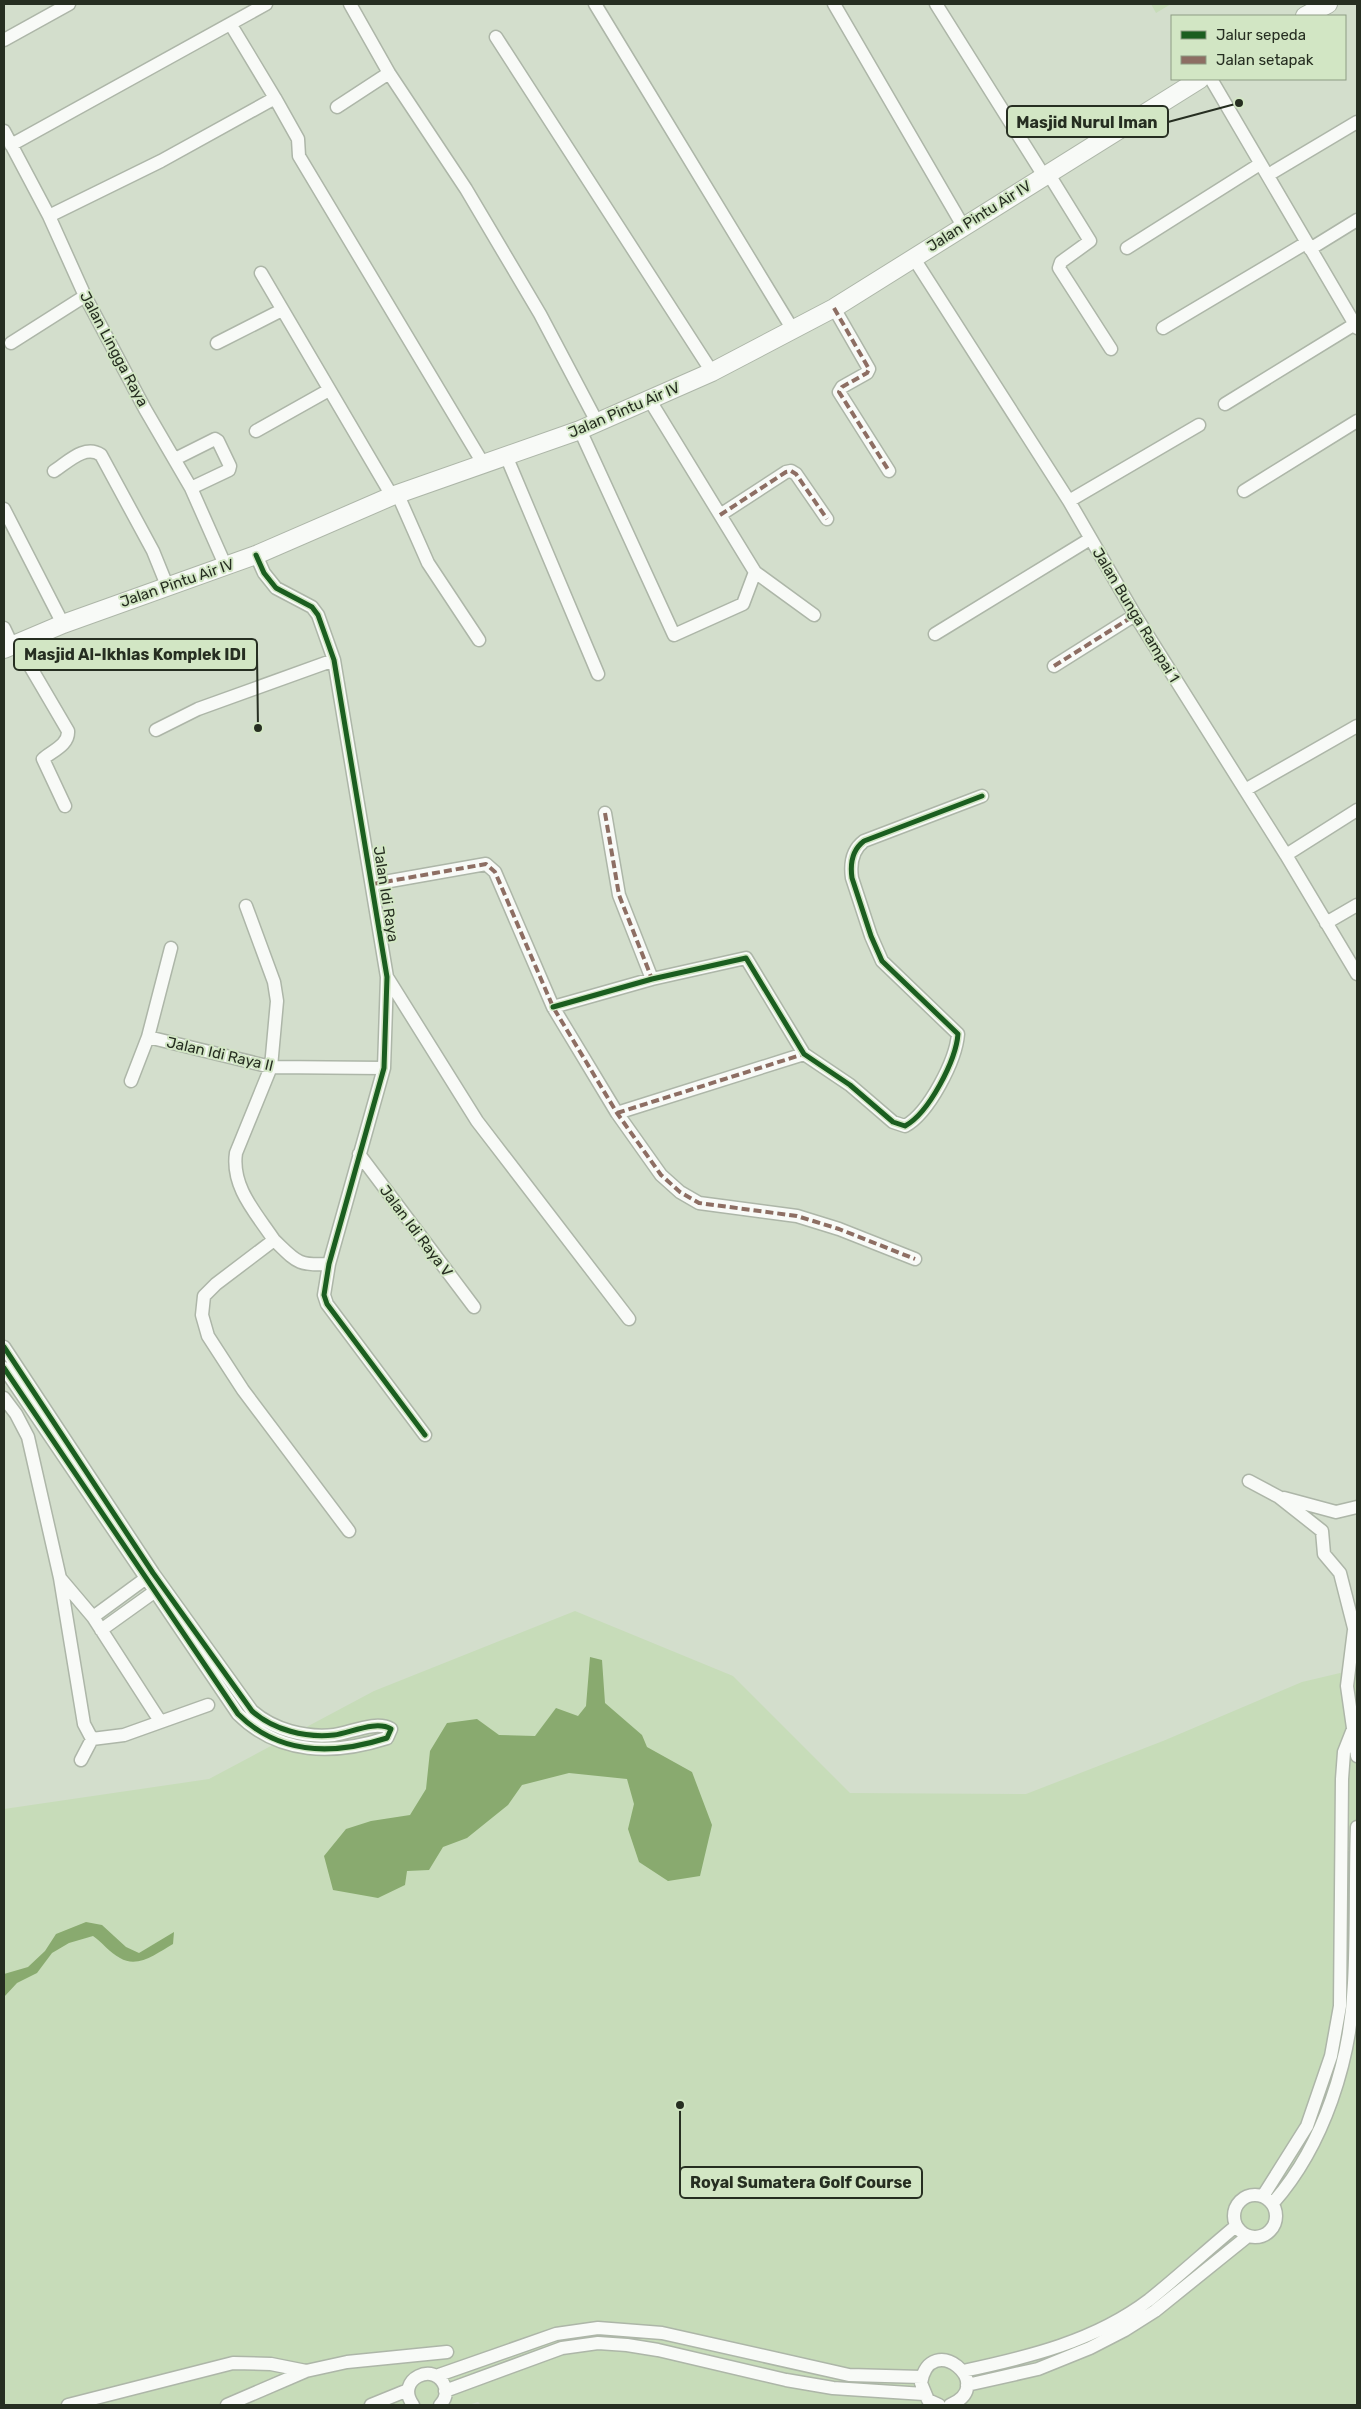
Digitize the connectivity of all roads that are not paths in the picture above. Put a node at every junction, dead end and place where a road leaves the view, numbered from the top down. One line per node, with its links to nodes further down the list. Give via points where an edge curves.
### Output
1 (69, 4): 11 (street)
2 (266, 4): 9 (street)
3 (350, 4): 12 (street)
4 (595, 4): 35 (street)
5 (834, 4): 25 (street)
6 (936, 4): 21 (street)
7 (1328, 4): 8 (main road)
8 (1308, 15)
9 (231, 25): 15 (street); 19 (street)
10 (496, 37): 39 (street)
11 (4, 40)
12 (390, 73): 16 (street); 44 (street, via 520,281)
13 (1198, 80): 21 (main road, Jalan Pintu Air IV)
14 (1212, 80): 20 (street)
15 (275, 98): 23 (street, via 161,161); 50 (street, via 298,139 298,156)
16 (337, 107)
17 (1357, 122): 22 (street)
18 (4, 131): 19 (street, Jalan Lingga Raya)
19 (11, 146): 23 (street, Jalan Lingga Raya)
20 (1260, 164): 22 (street); 27 (street)
21 (1046, 175): 25 (main road, Jalan Pintu Air IV); 38 (street, via 1090,241 1061,262 1059,268)
22 (1268, 175): 26 (street)
23 (49, 216): 30 (street, Jalan Lingga Raya)
24 (1357, 220): 26 (street)
25 (962, 226): 28 (main road, Jalan Pintu Air IV)
26 (1308, 246): 33 (street); 34 (street)
27 (1127, 248)
28 (913, 257): 31 (main road, Jalan Pintu Air IV); 56 (street, Jalan Bunga Rampai 1)
29 (261, 273): 32 (street)
30 (85, 296): 36 (street); 49 (street, Jalan Lingga Raya)
31 (834, 308): 35 (main road, Jalan Pintu Air IV); 52 (street, via 869,369 842,386 839,392)
32 (282, 310): 37 (street); 40 (street)
33 (1356, 326): 42 (street)
34 (1163, 328)
35 (793, 330): 39 (main road, Jalan Pintu Air IV)
36 (11, 343)
37 (217, 343)
38 (1111, 349)
39 (712, 372): 41 (main road, Jalan Pintu Air IV)
40 (329, 390): 47 (street); 55 (street)
41 (649, 399): 44 (main road, Jalan Pintu Air IV); 58 (street)
42 (1226, 404)
43 (1357, 421): 54 (street)
44 (597, 422): 46 (main road, Jalan Pintu Air IV)
45 (1199, 425): 56 (street)
46 (580, 430): 48 (main road, Jalan Pintu Air IV); 63 (street, via 674,635 743,604)
47 (256, 431)
48 (507, 458): 50 (main road, Jalan Pintu Air IV); 74 (street)
49 (175, 459): 53 (street, Jalan Lingga Raya); 53 (street, via 206,442 218,441 229,470)
50 (484, 465): 55 (main road, Jalan Pintu Air IV)
51 (54, 471): 64 (street, via 88,450 95,450 101,455 153,551)
52 (889, 471)
53 (191, 488): 62 (street, Jalan Lingga Raya)
54 (1244, 491)
55 (395, 496): 61 (main road, Jalan Pintu Air IV); 70 (street, via 428,563)
56 (1069, 501): 60 (street, Jalan Bunga Rampai 1)
57 (4, 509): 67 (street)
58 (720, 515): 59 (street, via 791,471); 63 (street)
59 (827, 519)
60 (1090, 539): 66 (street, Jalan Bunga Rampai 1); 69 (street)
61 (256, 555): 62 (main road, Jalan Pintu Air IV); 72 (street, Jalan Idi Raya, via 276,588 312,607 318,615)
62 (226, 566): 64 (main road, Jalan Pintu Air IV)
63 (755, 572): 65 (street)
64 (168, 588): 67 (main road, Jalan Pintu Air IV)
65 (814, 615)
66 (1135, 615): 73 (street); 77 (street, Jalan Bunga Rampai 1)
67 (63, 624): 71 (main road, Jalan Pintu Air IV)
68 (4, 628): 71 (street)
69 (935, 634)
70 (479, 640)
71 (11, 646): 79 (street, via 68,732 65,742 43,759)
72 (334, 660): 76 (street, via 198,709); 83 (street, Jalan Idi Raya)
73 (1054, 666)
74 (598, 674)
75 (1357, 726): 77 (street)
76 (156, 730)
77 (1246, 790): 82 (street, Jalan Bunga Rampai 1)
78 (982, 796): 93 (street, via 864,841 852,857 852,878 882,961 958,1034 950,1066 918,1117 905,1126 899,1126 850,1085)
79 (65, 806)
80 (1357, 810): 82 (street)
81 (605, 813): 90 (street, via 619,895)
82 (1286, 855): 86 (street, Jalan Bunga Rampai 1)
83 (373, 884): 89 (street, Jalan Idi Raya); 91 (street, via 486,864 495,872)
84 (1357, 905): 86 (street)
85 (246, 906): 94 (street, via 274,982 277,1001)
86 (1326, 923): 88 (street, Jalan Bunga Rampai 1)
87 (171, 948): 92 (street)
88 (1357, 974)
89 (387, 977): 95 (street, Jalan Idi Raya); 103 (street, via 477,1120)
90 (652, 979): 91 (street); 93 (street, via 746,958)
91 (553, 1007): 97 (street)
92 (148, 1037): 94 (street, Jalan Idi Raya II); 96 (street)
93 (804, 1054): 97 (street)
94 (271, 1067): 95 (street, Jalan Idi Raya II); 99 (street, via 234,1165 242,1192)
95 (384, 1068): 98 (street, Jalan Idi Raya)
96 (131, 1080)
97 (617, 1113): 100 (street, via 660,1175 699,1203 797,1216)
98 (359, 1154): 101 (street, Jalan Idi Raya); 102 (street, Jalan Idi Raya V)
99 (274, 1240): 101 (street, via 297,1262); 112 (street, via 204,1296 202,1315 208,1336 243,1390)
100 (915, 1259)
101 (329, 1264): 107 (street, Jalan Idi Raya, via 324,1295 327,1304)
102 (474, 1307)
103 (629, 1319)
104 (4, 1347): 108 (street)
105 (4, 1368): 108 (street)
106 (4, 1398): 114 (street, via 28,1437)
107 (424, 1436)
108 (83, 1475): 113 (street)
109 (1249, 1481): 110 (street)
110 (1280, 1497): 111 (street, via 1336,1512); 117 (street, via 1322,1531 1324,1554 1340,1573)
111 (1357, 1507)
112 (348, 1531)
113 (150, 1576): 115 (street); 116 (street)
114 (60, 1578): 116 (street); 122 (street, via 84,1724)
115 (159, 1588): 115 (street, via 243,1700 261,1719 282,1730 312,1735 334,1735 380,1726 390,1729 390,1734 382,1739 314,1749 281,1743 256,1730 238,1714); 118 (street)
116 (93, 1617): 118 (street)
117 (1355, 1622): 121 (street, via 1347,1686)
118 (101, 1630): 120 (street)
119 (208, 1705): 120 (street)
120 (160, 1721): 122 (street, via 124,1735)
121 (1355, 1724): 123 (street); 126 (street, via 1344,1752 1342,1779 1340,2006 1332,2056 1307,2126)
122 (92, 1739): 124 (street)
123 (1357, 1756)
124 (81, 1760)
125 (1357, 1827): 126 (street, via 1354,1984 1348,2034 1336,2087 1298,2171)
126 (1268, 2199): 127 (street, via 1255,2194 1239,2201 1235,2209); 128 (street, via 1276,2218 1271,2230 1260,2236)
127 (1236, 2226): 128 (street); 133 (street, via 1149,2300 1102,2329 1027,2357)
128 (1248, 2236): 136 (street, via 1155,2311 1125,2330 1038,2368)
129 (556, 2334): 130 (street); 134 (street); 135 (street, via 598,2328 662,2333 823,2371)
130 (562, 2348): 138 (street); 139 (street, via 598,2343 627,2344 833,2388)
131 (447, 2352): 132 (street, via 347,2362)
132 (306, 2371): 140 (street, via 270,2364 233,2363); 141 (street)
133 (963, 2371): 135 (street, via 958,2365 944,2360 930,2365); 136 (street)
134 (436, 2376): 137 (street, via 418,2375); 138 (street)
135 (922, 2377): 139 (street)
136 (967, 2385): 146 (street, via 961,2398)
137 (408, 2390): 142 (street); 143 (street)
138 (446, 2391): 144 (street)
139 (924, 2394): 145 (street)
140 (68, 2405)
141 (227, 2405)
142 (371, 2405)
143 (413, 2405)
144 (440, 2405)
145 (939, 2405)
146 (950, 2405)

